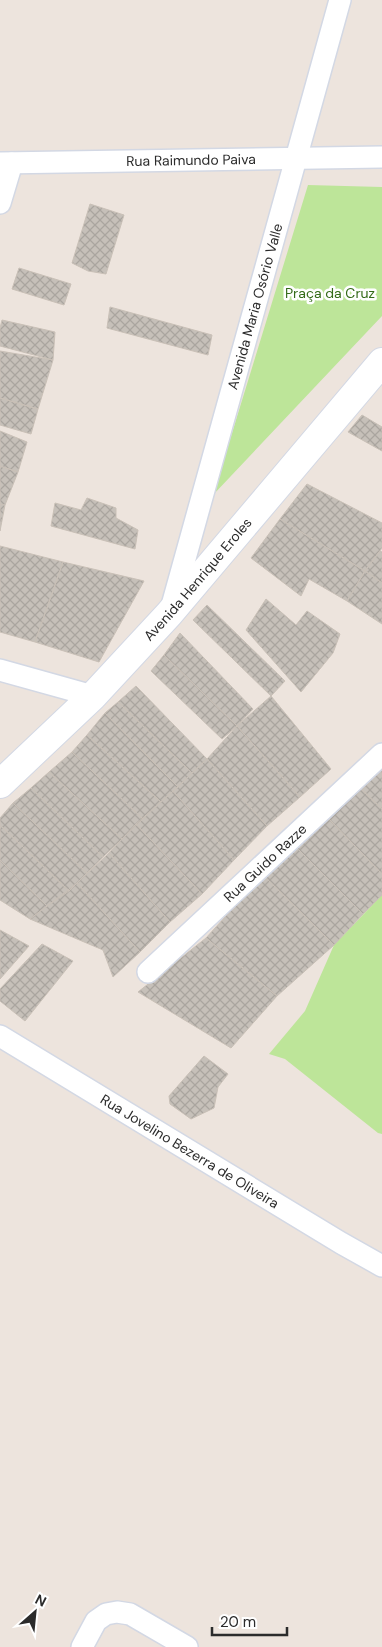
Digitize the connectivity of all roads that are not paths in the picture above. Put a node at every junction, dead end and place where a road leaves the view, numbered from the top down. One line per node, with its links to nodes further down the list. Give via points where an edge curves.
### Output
1 (340, 0): 3 (street, Avenida Maria Osório Valle)
2 (382, 158): 3 (street, Rua Raimundo Paiva)
3 (296, 160): 4 (street, Rua Raimundo Paiva); 7 (street, Avenida Maria Osório Valle)
4 (6, 163): 5 (street)
5 (0, 204)
6 (382, 362): 7 (main road, Avenida Henrique Eroles)
7 (170, 614): 9 (main road, Avenida Henrique Eroles)
8 (0, 670): 9 (street)
9 (93, 696): 11 (main road, Avenida Henrique Eroles)
10 (382, 754): 12 (street, Rua Guido Razze)
11 (0, 784)
12 (148, 972)
13 (0, 1036): 14 (street, Rua Jovelino Bezerra de Oliveira)
14 (382, 1266)
15 (82, 1647): 16 (street, via 96,1621 117,1612 130,1614)
16 (187, 1647)

